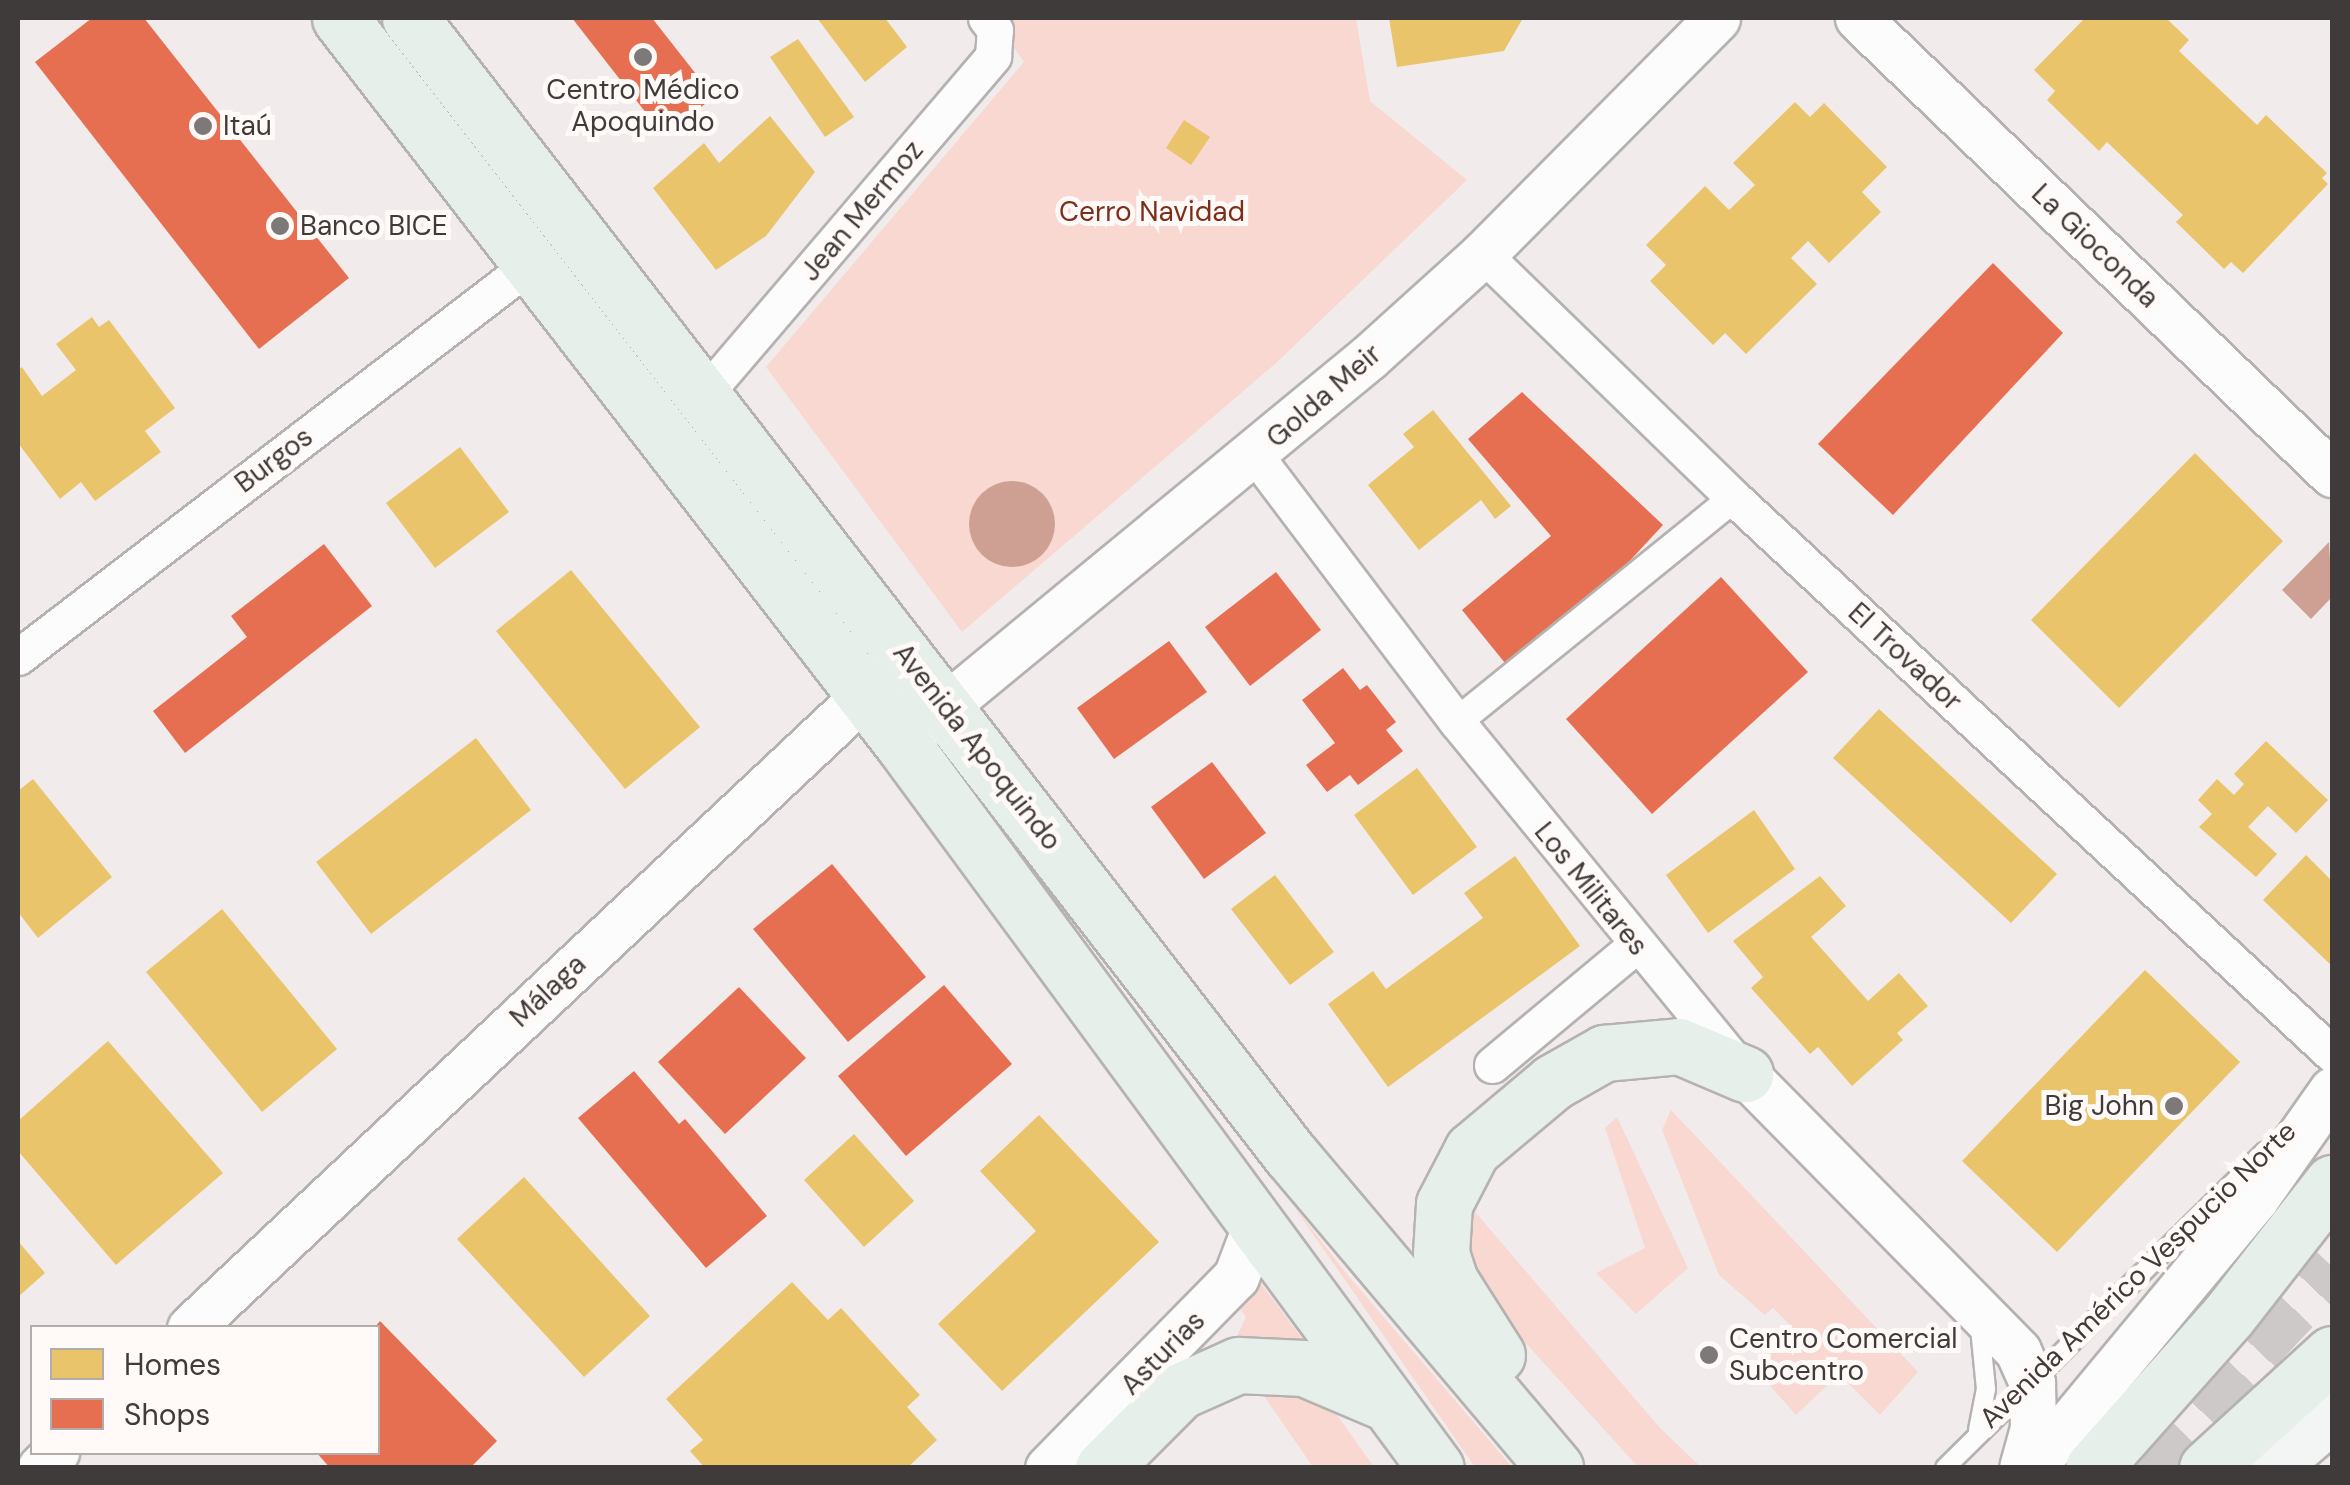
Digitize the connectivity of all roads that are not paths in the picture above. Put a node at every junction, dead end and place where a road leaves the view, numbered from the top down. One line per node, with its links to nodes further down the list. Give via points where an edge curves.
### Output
1 (340, 18): 7 (main road, Avenida Apoquindo)
2 (410, 18): 8 (main road, Avenida Apoquindo)
3 (986, 18): 8 (street, Jean Mermoz, via 995,30 993,56)
4 (1717, 18): 6 (street, Golda Meir)
5 (1858, 18): 10 (street, La Gioconda)
6 (1483, 254): 9 (street, Golda Meir); 11 (street, El Trovador)
7 (531, 264): 13 (street, Burgos); 14 (main road, Avenida Apoquindo)
8 (703, 396): 12 (main road, Avenida Apoquindo)
9 (1255, 456): 15 (street, Golda Meir); 16 (street, Los Militares)
10 (2332, 474)
11 (1734, 498): 16 (street); 19 (street, El Trovador)
12 (907, 656): 14 (street, Málaga); 15 (main road, Avenida Apoquindo)
13 (18, 657)
14 (864, 694): 17 (main road, Avenida Apoquindo); 26 (street, Málaga)
15 (946, 706): 17 (street, Golda Meir); 32 (main road, Avenida Apoquindo, via 1290,1154)
16 (1457, 722): 18 (street, Los Militares)
17 (902, 743): 24 (main road, Avenida Apoquindo)
18 (1636, 946): 20 (street); 21 (street, Los Militares)
19 (2332, 1054)
20 (1492, 1066)
21 (1745, 1074): 25 (street, Los Militares); 32 (main road, via 1680,1046 1604,1053 1518,1109 1458,1169 1444,1204 1440,1253 1450,1282 1519,1391)
22 (2332, 1086): 28 (lane, Avenida Américo Vespucio Norte); 38 (street, Avenida Américo Vespucio Norte, via 2256,1198)
23 (2332, 1183): 39 (main road, via 2228,1316)
24 (1256, 1224): 29 (main road, Avenida Apoquindo); 33 (street, Asturias, via 1236,1277)
25 (1962, 1292): 28 (street, Los Militares, via 2018,1351); 31 (lane, Los Militares, via 1986,1352)
26 (193, 1325)
27 (2332, 1354): 40 (main road)
28 (2032, 1383): 31 (lane, Avenida Américo Vespucio Norte); 37 (street, Los Militares, via 2033,1428)
29 (1391, 1406): 34 (main road, via 1304,1368 1238,1366 1180,1391); 35 (main road, Avenida Apoquindo)
30 (2332, 1417): 41 (main road)
31 (1977, 1434): 36 (lane, Avenida Américo Vespucio Norte)
32 (1544, 1454)
33 (1048, 1468)
34 (1104, 1468)
35 (1436, 1468)
36 (1945, 1468)
37 (2022, 1468)
38 (2032, 1468)
39 (2094, 1468)
40 (2208, 1468)
41 (2273, 1468)

